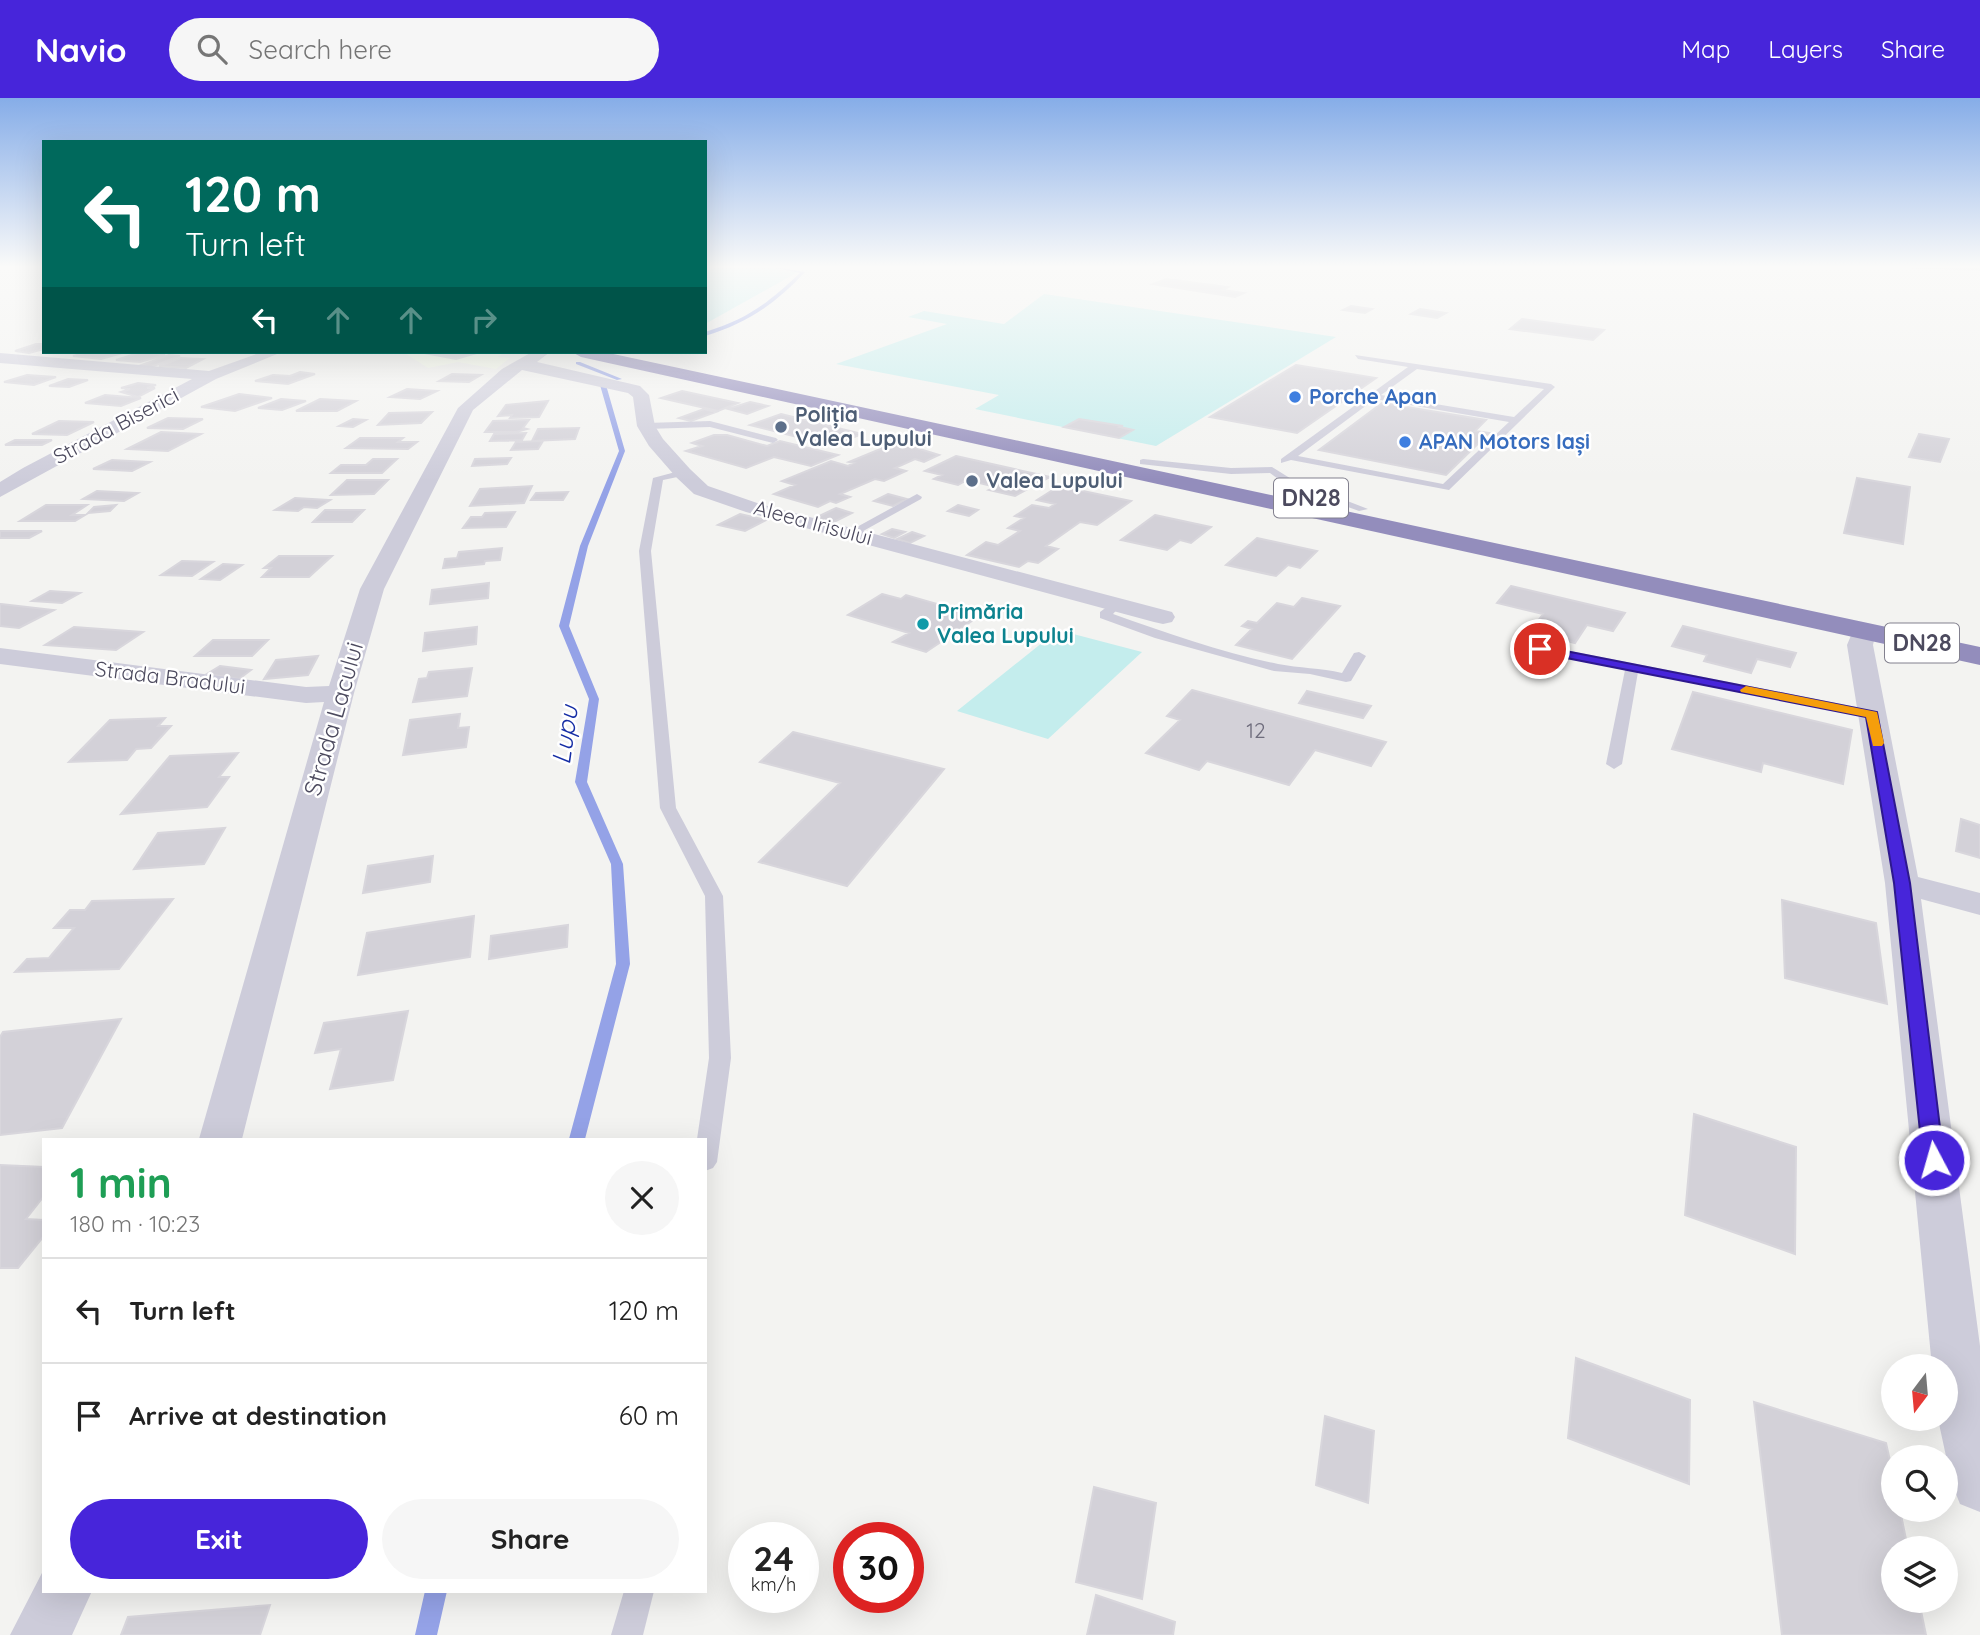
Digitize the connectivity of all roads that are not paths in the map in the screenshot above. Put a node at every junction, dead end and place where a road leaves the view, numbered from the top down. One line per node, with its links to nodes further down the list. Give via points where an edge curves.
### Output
1 (270, 354): 9 (street, Strada Biserici)
2 (539, 354): 7 (street, Strada Lacului)
3 (601, 354): 4 (highway, DN28)
4 (630, 356): 15 (highway, DN28); 24 (highway, DN28)
5 (1358, 357): 8 (lane)
6 (0, 358): 9 (street)
7 (518, 365): 12 (street, Aleea Irisului, via 634,389 641,395); 31 (street, Strada Lacului, via 466,408 451,435 372,589)
8 (1415, 366): 10 (lane); 11 (lane, via 1551,387)
9 (210, 376): 18 (street, Strada Biserici)
10 (1373, 396): 11 (lane); 14 (lane)
11 (1516, 420): 14 (lane, via 1445,488)
12 (646, 426): 13 (lane, via 710,424); 17 (street, Aleea Irisului)
13 (773, 440)
14 (1290, 457): 16 (lane)
15 (1143, 462): 16 (lane, via 1231,471); 20 (highway, DN28)
16 (1272, 470): 20 (lane, via 1289,482)
17 (683, 473): 21 (street, Aleea Irisului, via 701,490); 37 (lane, via 658,478 645,551 668,808 714,896 720,1058)
18 (0, 491)
19 (917, 498): 21 (lane)
20 (1363, 509): 25 (highway, DN28)
21 (852, 533): 22 (street, Aleea Irisului)
22 (1116, 604): 23 (street, Aleea Irisului); 28 (lane, via 1105,615 1279,668 1346,678)
23 (1163, 617)
24 (1864, 631): 29 (highway, DN28); 32 (street, via 1860,645)
25 (1980, 641)
26 (1540, 649): 30 (lane)
27 (0, 656): 31 (street, Strada Bradului, via 306,695)
28 (1359, 656)
29 (1980, 656)
30 (1632, 667): 32 (lane); 33 (lane)
31 (340, 693): 36 (street, Strada Lacului)
32 (1872, 714): 34 (street)
33 (1614, 764)
34 (1902, 883): 35 (street); 38 (street)
35 (1980, 904)
36 (220, 1138)
37 (707, 1148)
38 (1971, 1412): 39 (street)
39 (1980, 1484)
40 (62, 1593): 42 (street)
41 (638, 1593): 43 (lane)
42 (40, 1635)
43 (627, 1635)

